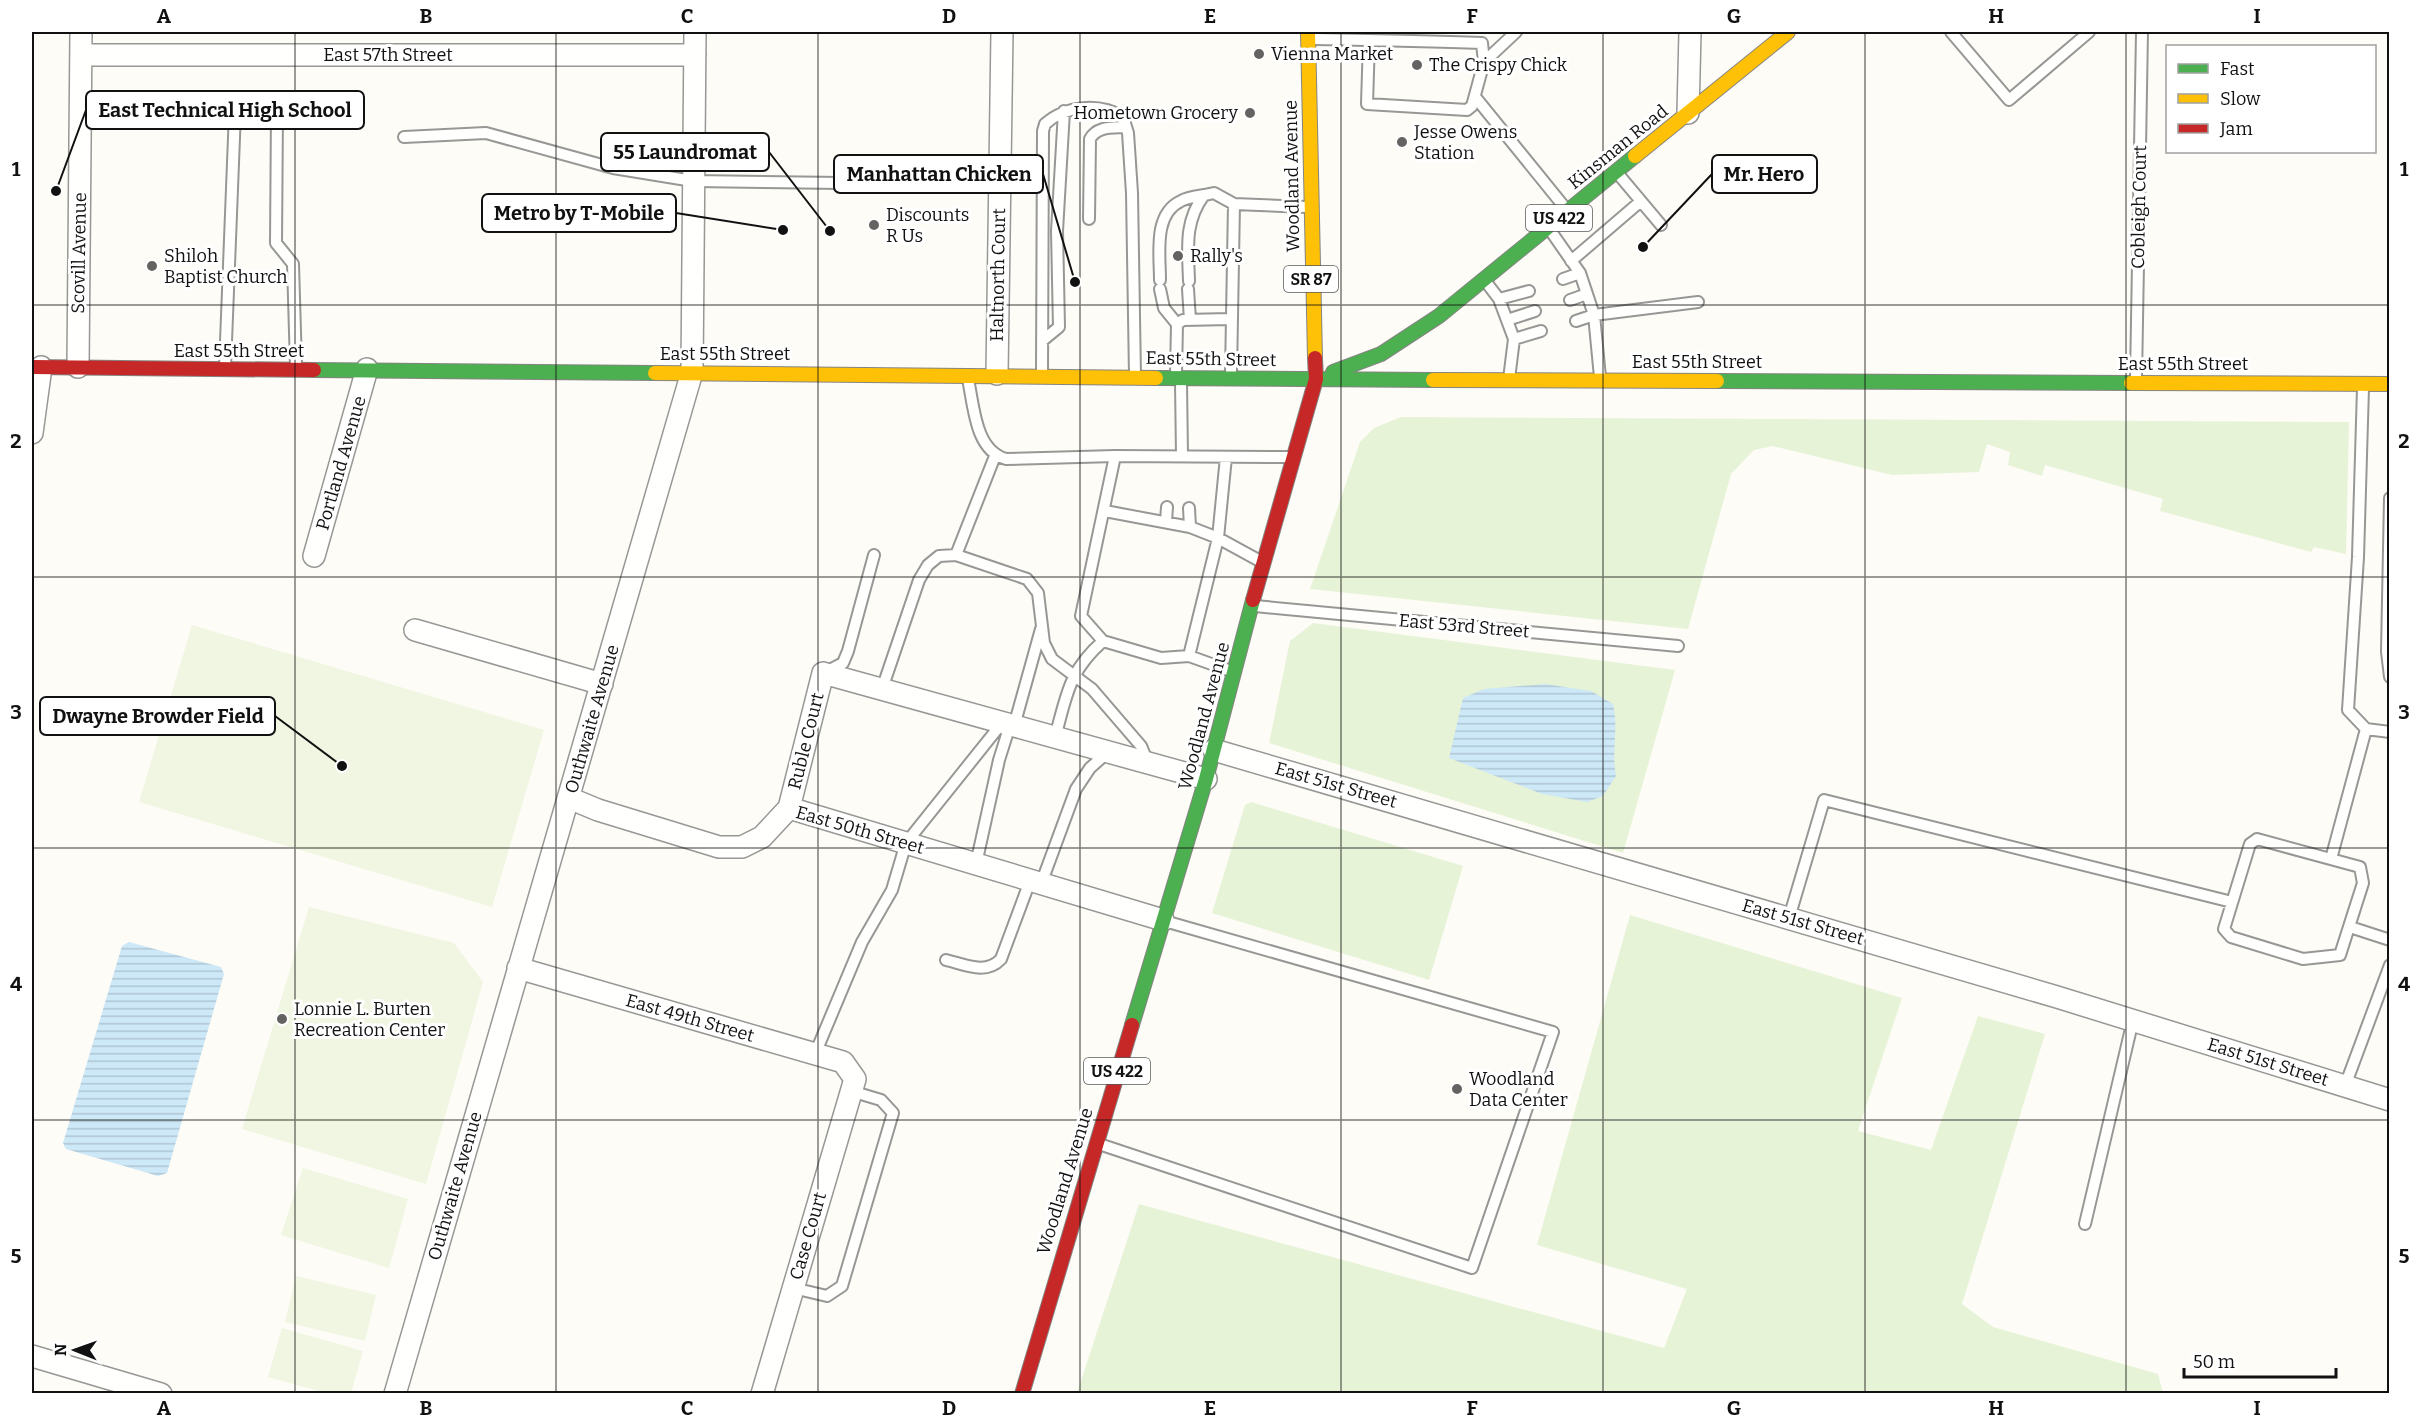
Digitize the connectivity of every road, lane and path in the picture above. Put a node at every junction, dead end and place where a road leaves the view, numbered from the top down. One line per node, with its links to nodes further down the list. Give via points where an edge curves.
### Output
1 (81, 32): 12 (street, Scovill Avenue)
2 (695, 32): 13 (street, Outhwaite Avenue)
3 (1002, 32): 22 (street, Haltnorth Court)
4 (1516, 32): 14 (lane)
5 (1690, 32): 17 (street)
6 (1788, 32): 17 (main road, Kinsman Road / US 422)
7 (1950, 32): 8 (lane, via 2009,100)
8 (2089, 32)
9 (2142, 32): 65 (lane, Cobleigh Court)
10 (1308, 35): 11 (lane); 26 (main road, Woodland Avenue / SR 87)
11 (1369, 40): 14 (lane, via 1482,43); 15 (lane, via 1367,104 1467,110)
12 (81, 55): 13 (street, East 57th Street); 51 (street, Scovill Avenue)
13 (695, 55): 21 (street, Outhwaite Avenue)
14 (1484, 62): 15 (lane)
15 (1476, 98): 27 (lane)
16 (1064, 111): 18 (lane, via 1110,109 1123,117); 49 (lane, via 1058,220 1059,327); 49 (lane, via 1045,123 1043,131)
17 (1688, 114): 20 (main road, Kinsman Road / US 422)
18 (1126, 127): 28 (lane, via 1102,129 1090,140); 59 (lane, via 1132,193)
19 (404, 137): 21 (lane, via 486,134 613,168)
20 (1616, 172): 24 (lane); 27 (main road, Kinsman Road / US 422)
21 (693, 181): 22 (lane); 55 (street, Outhwaite Avenue)
22 (1000, 185): 57 (street, Haltnorth Court)
23 (1204, 195): 25 (lane, via 1214,193); 43 (lane, via 1193,210 1188,238); 46 (lane, via 1182,200 1170,208 1159,236 1164,308)
24 (1641, 201): 29 (lane); 31 (lane)
25 (1234, 204): 26 (lane); 42 (lane)
26 (1310, 208): 62 (main road, Woodland Avenue / SR 87)
27 (1568, 211): 30 (main road, Kinsman Road / US 422)
28 (1089, 219)
29 (1661, 225)
30 (1548, 227): 31 (lane); 33 (main road, Kinsman Road / US 422)
31 (1571, 261): 32 (lane)
32 (1580, 273): 34 (lane); 36 (lane)
33 (1484, 279): 37 (lane); 62 (main road, Kinsman Road / US 422, via 1439,316 1381,354)
34 (1563, 279)
35 (1529, 291): 37 (lane)
36 (1587, 294): 38 (lane); 41 (lane)
37 (1499, 299): 44 (lane)
38 (1570, 300)
39 (1698, 302): 41 (lane)
40 (1535, 311): 44 (lane)
41 (1594, 315): 45 (lane); 64 (lane)
42 (1231, 319): 43 (lane); 61 (lane)
43 (1190, 320): 46 (lane)
44 (1507, 320): 48 (lane)
45 (1576, 321)
46 (1177, 324): 60 (lane)
47 (1541, 331): 48 (lane)
48 (1514, 339): 63 (lane)
49 (1042, 341): 58 (lane)
50 (36, 367): 51 (main road, East 55th Street); 68 (street)
51 (78, 367): 52 (main road, East 55th Street)
52 (225, 368): 53 (main road, East 55th Street); 53 (lane, via 235,112 277,111 276,243 293,264)
53 (296, 369): 54 (main road, East 55th Street)
54 (367, 369): 55 (main road, East 55th Street); 83 (street, Portland Avenue)
55 (692, 372): 56 (main road, East 55th Street); 95 (street, Outhwaite Avenue)
56 (966, 374): 57 (main road, East 55th Street); 69 (lane, via 979,431)
57 (997, 374): 58 (main road, East 55th Street)
58 (1042, 375): 59 (main road, East 55th Street)
59 (1135, 376): 60 (main road, East 55th Street)
60 (1178, 377): 61 (main road, East 55th Street); 73 (lane)
61 (1231, 378): 62 (main road, East 55th Street)
62 (1316, 379): 63 (main road, East 55th Street); 72 (main road, Woodland Avenue / US 422)
63 (1509, 380): 64 (main road, East 55th Street)
64 (1600, 380): 65 (main road, East 55th Street)
65 (2136, 382): 66 (main road, East 55th Street)
66 (2364, 384): 67 (main road, East 55th Street); 98 (lane, via 2348,710)
67 (2390, 384)
68 (32, 433)
69 (995, 456): 70 (lane); 82 (lane)
70 (1115, 456): 73 (lane); 77 (lane)
71 (1226, 457): 72 (lane); 73 (lane); 80 (lane)
72 (1293, 457): 84 (main road, Woodland Avenue / US 422)
73 (1187, 460)
74 (2390, 498): 94 (lane)
75 (1167, 507): 78 (lane)
76 (1190, 508): 79 (lane)
77 (1105, 510): 78 (lane, via 1140,513); 88 (lane, via 1081,616)
78 (1166, 522): 79 (lane)
79 (1190, 527): 80 (lane)
80 (1218, 538): 84 (lane); 90 (lane)
81 (874, 555): 92 (lane, via 843,663)
82 (956, 555): 86 (lane, via 1027,579 1038,592); 96 (lane, via 939,556 928,565)
83 (314, 556)
84 (1264, 563): 85 (main road, Woodland Avenue / US 422)
85 (1251, 606): 89 (lane, East 53rd Street); 91 (main road, Woodland Avenue / US 422)
86 (1041, 626): 93 (lane, via 1052,658); 97 (lane)
87 (415, 630): 95 (street)
88 (1103, 641): 90 (lane, via 1161,658); 93 (lane, via 1085,656)
89 (1677, 646)
90 (1189, 656): 91 (lane)
91 (1234, 672): 101 (main road, Woodland Avenue / US 422)
92 (823, 673): 96 (street); 106 (street, Ruble Court)
93 (1072, 675): 100 (lane); 103 (lane, via 1099,697 1141,746)
94 (2390, 677)
95 (602, 684): 105 (street, Outhwaite Avenue)
96 (882, 690): 97 (street)
97 (1009, 725): 100 (street); 107 (lane); 109 (lane)
98 (2366, 729): 99 (lane); 108 (lane)
99 (2390, 732)
100 (1055, 737): 102 (street)
101 (1214, 750): 104 (main road, Woodland Avenue / US 422); 112 (street, East 51st Street)
102 (1108, 752): 103 (street); 110 (lane, via 1090,768 1076,789)
103 (1148, 763): 104 (street)
104 (1206, 779): 113 (main road, Woodland Avenue / US 422)
105 (569, 798): 106 (street, East 50th Street, via 719,847 742,847 762,837); 118 (street, Outhwaite Avenue)
106 (789, 808): 107 (street, East 50th Street)
107 (906, 843): 109 (street, East 50th Street); 120 (lane, via 892,891 862,942)
108 (2331, 859): 111 (lane, via 2257,839 2250,844); 114 (lane, via 2360,867 2363,883)
109 (976, 864): 110 (street, East 50th Street)
110 (1036, 882): 113 (street, East 50th Street); 116 (lane, via 996,965 981,968)
111 (2232, 903): 112 (lane, via 1824,800); 114 (lane, via 2224,929 2231,937 2303,959 2340,955)
112 (1789, 918): 119 (street, East 51st Street)
113 (1163, 920): 124 (main road, Woodland Avenue / US 422); 124 (lane, via 1553,1032 1472,1268)
114 (2350, 927): 115 (lane)
115 (2390, 940)
116 (946, 960)
117 (2390, 965): 122 (lane)
118 (518, 968): 120 (street, East 49th Street); 129 (street, Outhwaite Avenue)
119 (2133, 1020): 122 (street, East 51st Street); 125 (lane)
120 (815, 1054): 121 (street, East 49th Street, via 843,1062)
121 (853, 1085): 126 (street, Case Court); 126 (lane, via 882,1101 893,1113 842,1286 827,1296)
122 (2345, 1086): 123 (street, East 51st Street)
123 (2390, 1100)
124 (1096, 1143): 131 (main road, Woodland Avenue / US 422)
125 (2085, 1224)
126 (793, 1288): 130 (street, Case Court)
127 (32, 1356): 128 (street)
128 (161, 1394)
129 (395, 1394)
130 (762, 1394)
131 (1022, 1394)

